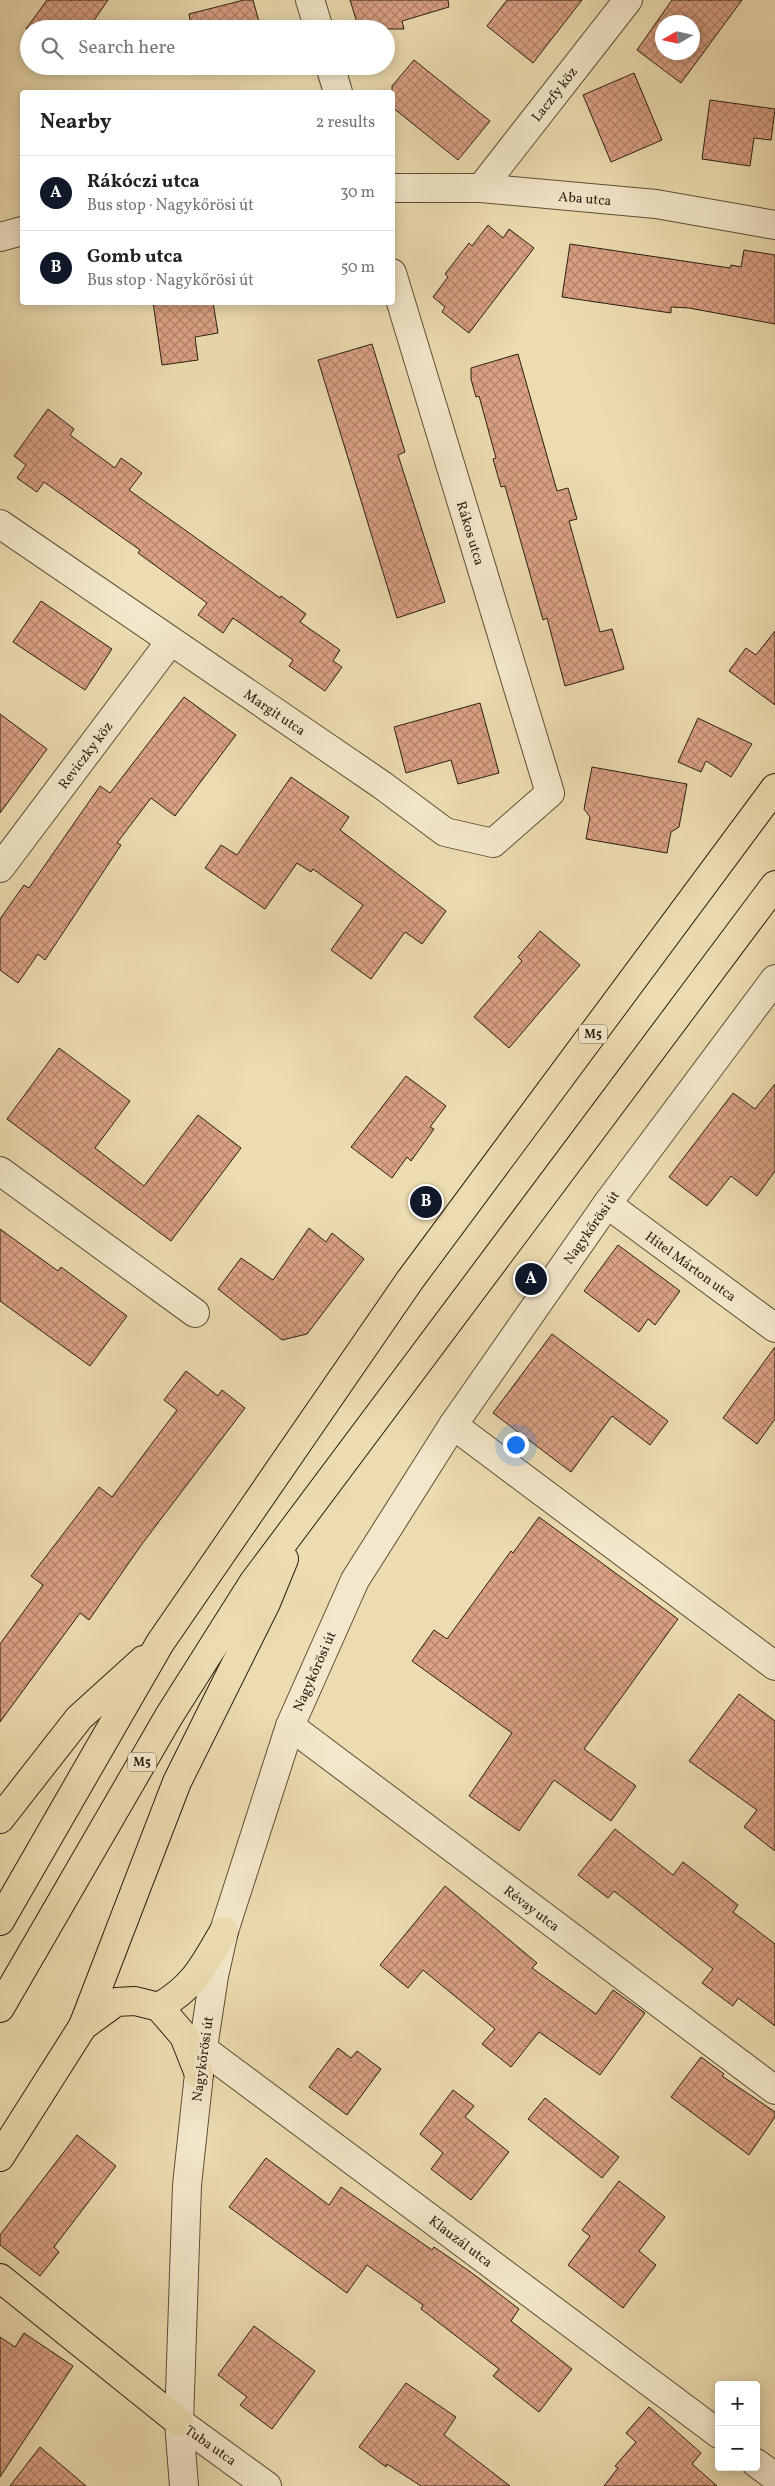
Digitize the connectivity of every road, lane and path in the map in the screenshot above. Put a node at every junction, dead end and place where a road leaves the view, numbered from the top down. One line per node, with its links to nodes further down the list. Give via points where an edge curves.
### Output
1 (310, 0): 3 (street)
2 (628, 0): 7 (street, Laczfy köz)
3 (316, 20)
4 (333, 75): 5 (street)
5 (337, 90)
6 (395, 188): 7 (street, Aba utca)
7 (481, 188): 8 (street, Aba utca, via 656,204)
8 (775, 225)
9 (20, 231): 10 (street)
10 (0, 236)
11 (395, 284): 15 (street, Rákos utca)
12 (0, 524): 13 (street, Margit utca)
13 (170, 642): 15 (street, Margit utca, via 382,785 445,832 493,843); 16 (street, Reviczky köz)
14 (775, 788): 25 (main road, M5, via 410,1280)
15 (550, 793)
16 (0, 868)
17 (775, 886): 24 (main road, M5)
18 (774, 981): 20 (street, Nagykőrösi út)
19 (0, 1171): 21 (street)
20 (607, 1204): 22 (street, Hitel Márton utca); 23 (street, Nagykőrösi út)
21 (195, 1313)
22 (775, 1328)
23 (453, 1425): 26 (street); 27 (street, Nagykőrösi út, via 355,1580)
24 (298, 1525): 32 (main road, M5, via 253,1583 202,1662); 33 (main road, via 266,1603 177,1782)
25 (160, 1643): 28 (main road, via 79,1718); 29 (main road, M5)
26 (775, 1666)
27 (290, 1726): 30 (street, Nagykőrösi út); 35 (street, Révay utca)
28 (0, 1820)
29 (0, 1921)
30 (224, 1931): 31 (main road, via 194,1980 181,1994); 34 (street, Nagykőrösi út)
31 (159, 2007): 33 (main road, via 136,2001 116,2002); 34 (main road)
32 (0, 2008)
33 (83, 2026): 36 (main road)
34 (201, 2062): 38 (street, Nagykőrösi út, via 184,2244); 39 (street, Klauzál utca)
35 (775, 2090)
36 (0, 2157)
37 (0, 2278): 38 (main road)
38 (179, 2422): 42 (street, Nagykőrösi út); 43 (street, Tuba utca)
39 (715, 2431)
40 (760, 2466): 41 (street)
41 (775, 2477)
42 (184, 2486)
43 (268, 2486)

